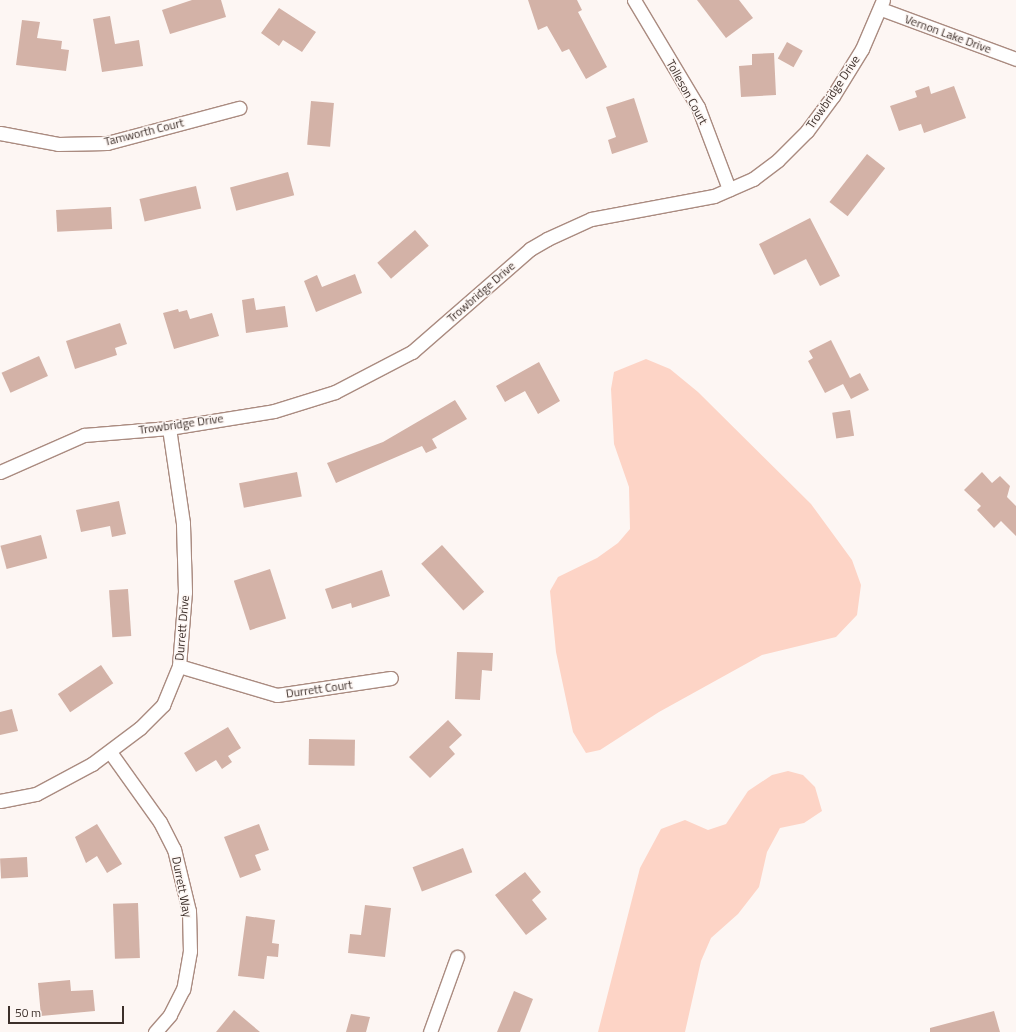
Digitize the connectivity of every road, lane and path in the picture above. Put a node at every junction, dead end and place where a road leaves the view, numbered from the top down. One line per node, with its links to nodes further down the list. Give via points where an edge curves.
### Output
1 (634, 0): 6 (street, Tolleson Court, via 698,107)
2 (882, 5): 3 (street, Vernon Lake Drive); 6 (street, Trowbridge Drive, via 862,49 807,131 778,160 753,179)
3 (1016, 59)
4 (239, 108): 5 (street, Tamworth Court, via 107,143 58,144)
5 (0, 133)
6 (729, 189): 7 (street, Trowbridge Drive, via 714,196 591,219 547,239 530,249 412,352 335,392 274,411)
7 (169, 428): 8 (street, Trowbridge Drive, via 84,435); 9 (street, Durrett Drive, via 183,523 185,592)
8 (0, 472)
9 (179, 666): 10 (street, Durrett Court, via 277,695); 11 (street, Durrett Drive, via 163,705)
10 (391, 678)
11 (110, 752): 12 (street, Durrett Drive, via 36,794); 14 (street, Durrett Way, via 160,822 174,849 189,911 190,951 182,990 170,1015)
12 (0, 801)
13 (457, 957): 15 (street)
14 (155, 1032)
15 (430, 1032)

